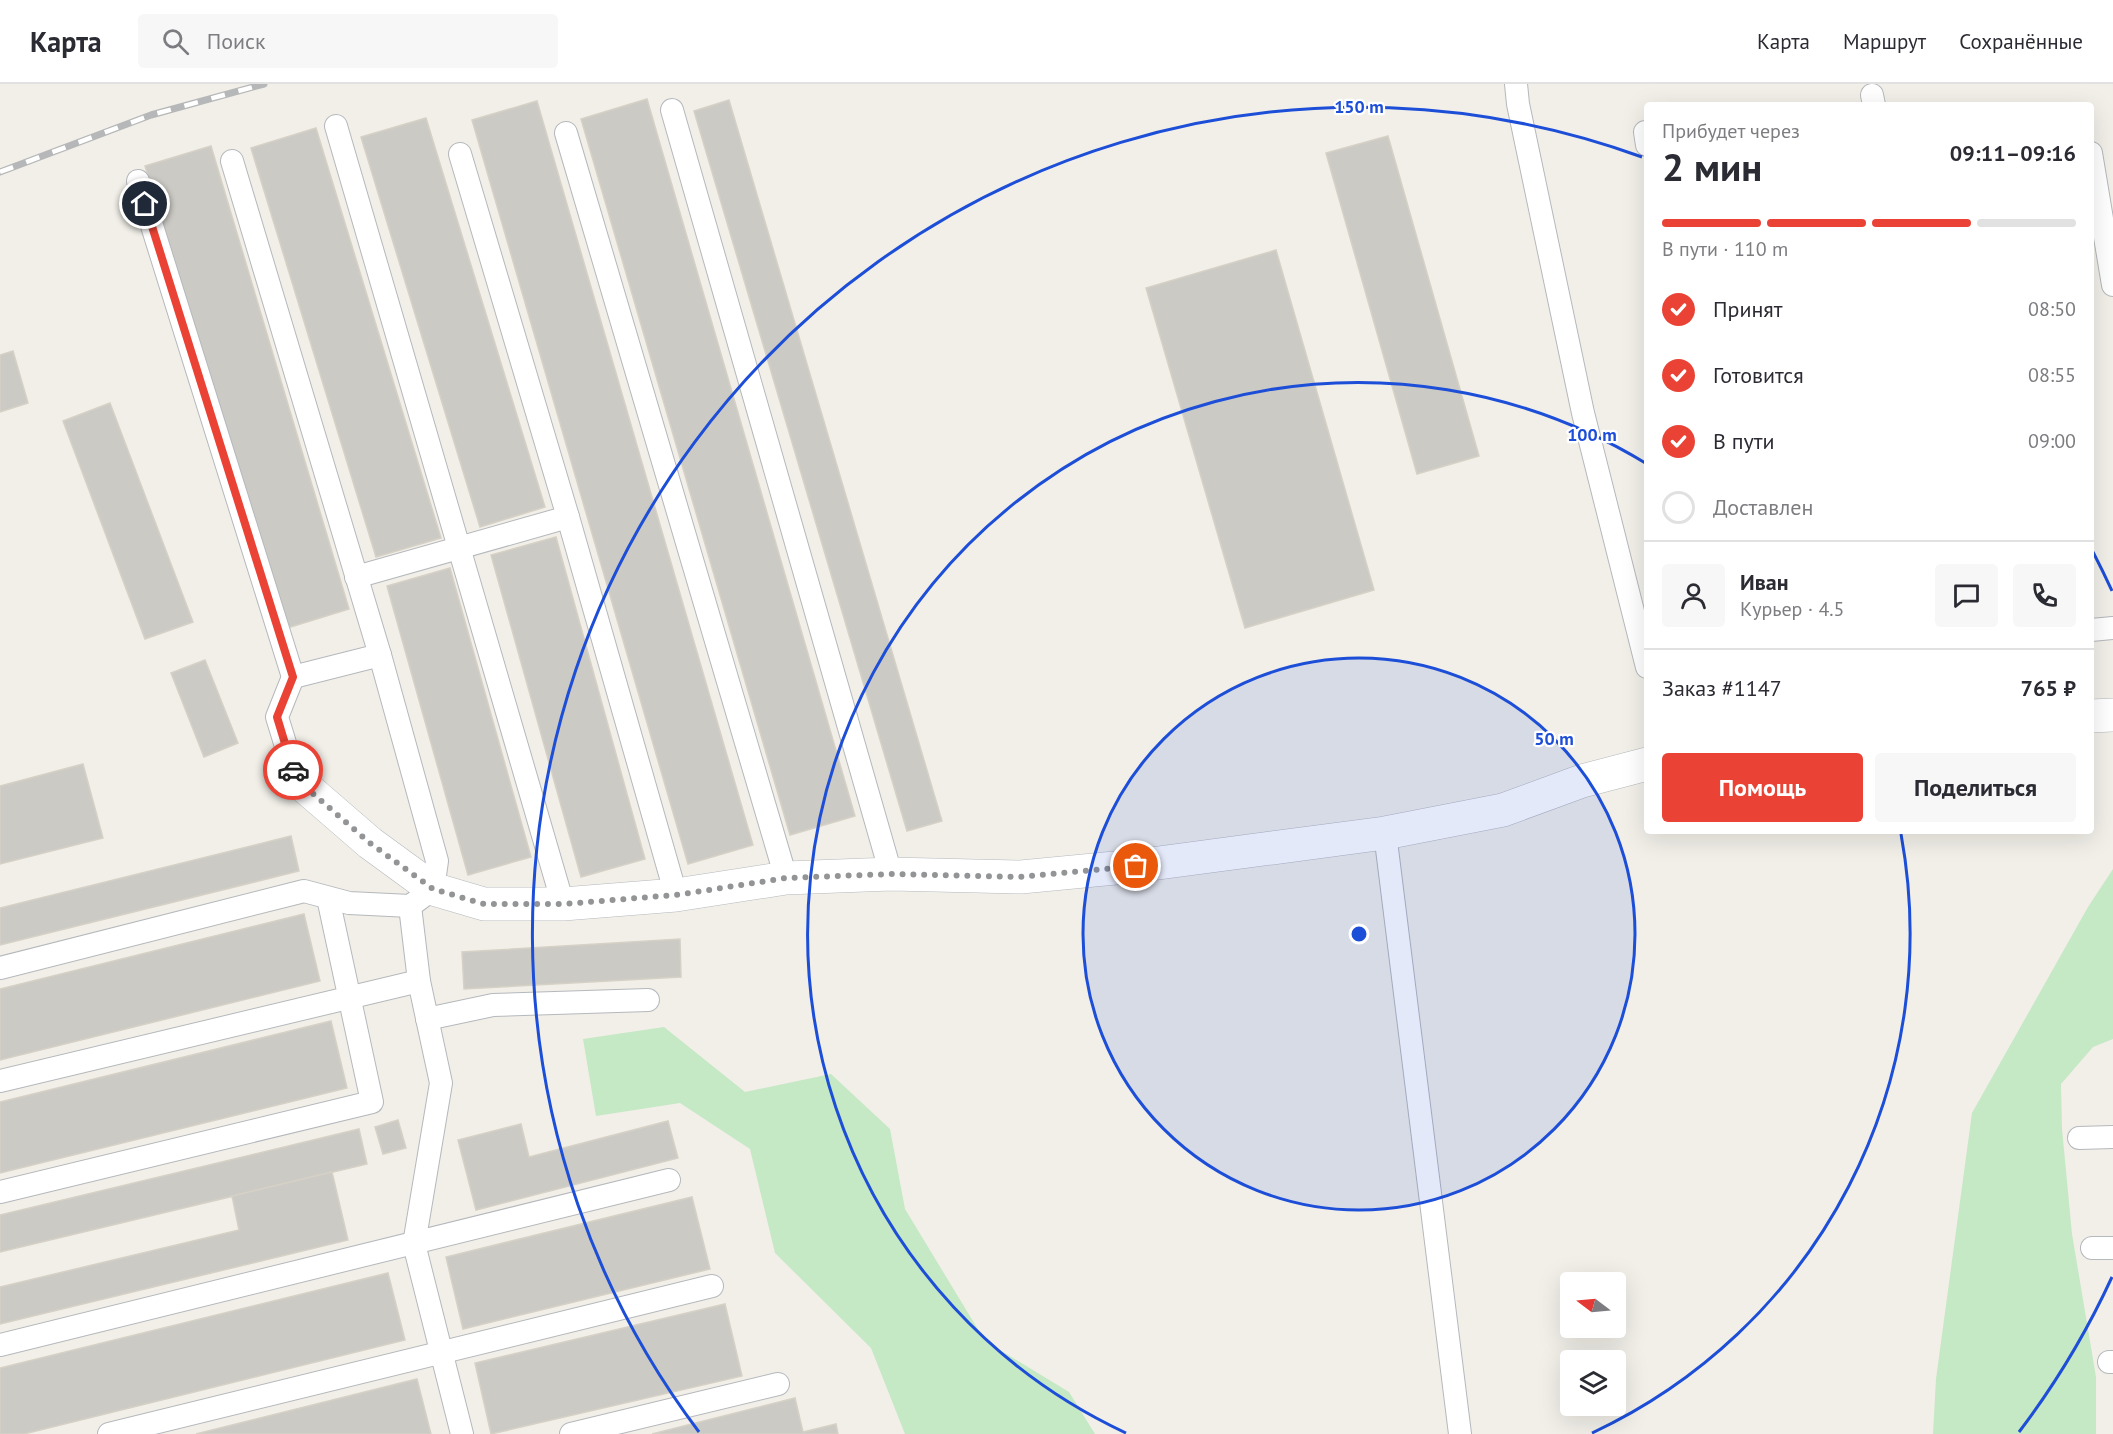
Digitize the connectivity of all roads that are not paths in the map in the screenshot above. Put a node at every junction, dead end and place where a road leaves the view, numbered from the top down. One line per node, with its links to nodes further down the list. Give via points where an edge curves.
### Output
1 (1516, 84): 16 (lane, via 1583,413)
2 (672, 110): 23 (lane)
3 (336, 126): 11 (lane)
4 (566, 133): 24 (lane)
5 (460, 154): 10 (lane)
6 (231, 161): 12 (lane)
7 (2094, 171): 9 (lane)
8 (138, 181): 17 (lane)
9 (2113, 285)
10 (568, 517): 11 (lane); 25 (lane)
11 (458, 548): 12 (lane); 28 (lane)
12 (356, 577): 15 (lane)
13 (2113, 628): 14 (lane)
14 (2094, 630)
15 (380, 655): 17 (lane); 26 (lane, via 437,861)
16 (1644, 655)
17 (293, 677): 21 (lane, via 277,717)
18 (2113, 715): 19 (street)
19 (2094, 716)
20 (1644, 765): 22 (street, via 1582,781 1503,810)
21 (296, 779): 26 (street, via 370,843)
22 (1384, 832): 23 (street, via 1136,866 1020,877); 47 (lane)
23 (891, 874): 24 (street)
24 (786, 878): 25 (street)
25 (676, 895): 28 (street)
26 (422, 897): 27 (lane, via 349,903); 28 (street, via 484,904); 30 (lane)
27 (328, 898): 29 (lane, via 304,891); 31 (lane)
28 (563, 904)
29 (0, 968)
30 (419, 981): 31 (lane); 33 (lane)
31 (349, 997): 34 (lane); 38 (lane, via 372,1102)
32 (648, 999): 33 (lane, via 493,1005)
33 (427, 1019): 39 (lane, via 441,1083)
34 (0, 1081)
35 (2113, 1137): 36 (lane)
36 (2079, 1138)
37 (669, 1180): 39 (lane)
38 (0, 1192)
39 (414, 1244): 41 (lane); 42 (lane)
40 (712, 1286): 42 (lane)
41 (0, 1345)
42 (441, 1353): 44 (lane); 45 (lane)
43 (778, 1384): 46 (lane)
44 (109, 1434)
45 (462, 1434)
46 (571, 1434)
47 (1460, 1434)

